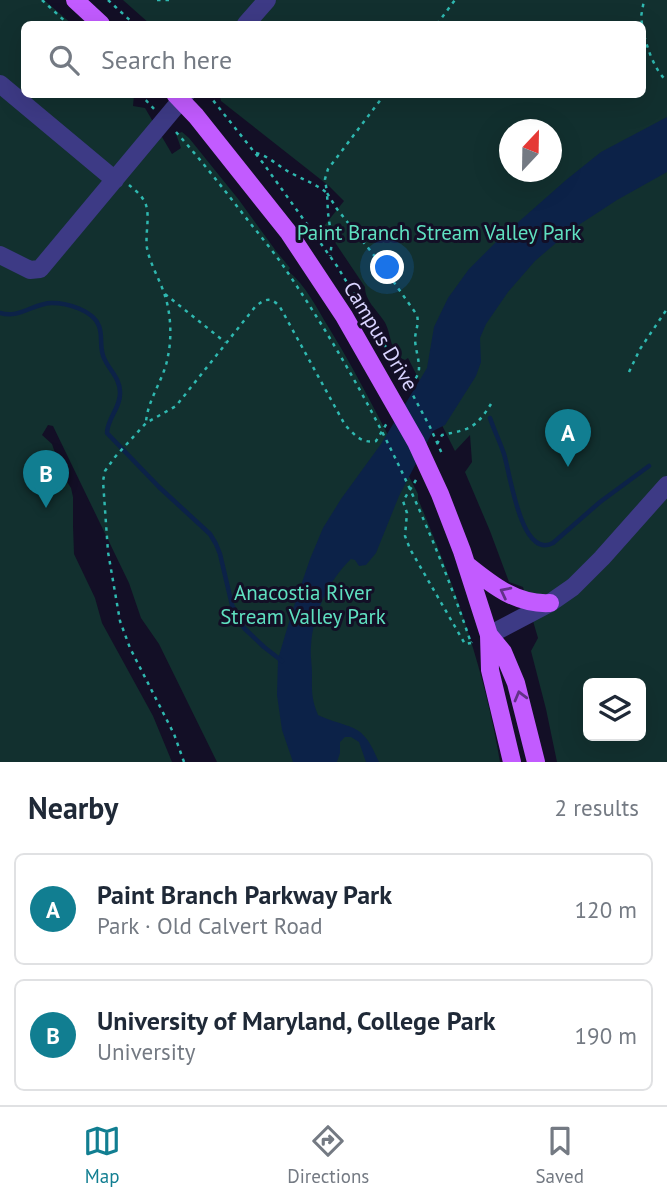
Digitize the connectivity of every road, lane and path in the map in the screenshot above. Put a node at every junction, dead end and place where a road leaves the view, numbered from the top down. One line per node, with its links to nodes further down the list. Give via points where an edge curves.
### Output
1 (42, 0): 9 (path)
2 (75, 0): 10 (main road)
3 (108, 0): 11 (path)
4 (158, 0): 5 (path)
5 (169, 0)
6 (267, 0): 12 (street)
7 (455, 0): 13 (path)
8 (644, 0): 14 (path)
9 (65, 21)
10 (98, 21)
11 (131, 21)
12 (249, 21)
13 (440, 21)
14 (642, 21)
15 (646, 42): 16 (path)
16 (667, 81)
17 (0, 84): 24 (street)
18 (180, 98): 22 (street)
19 (182, 98): 37 (main road, Campus Drive, via 289,233 326,288 416,442)
20 (211, 98): 23 (path)
21 (382, 98): 25 (path, via 328,169)
22 (165, 121): 24 (street); 39 (path, via 287,271 338,351 416,503 471,643)
23 (256, 153): 25 (path); 27 (path)
24 (116, 178): 26 (street, via 40,269 30,270); 28 (path, via 135,190 147,207 147,248)
25 (327, 193): 27 (path); 31 (path, via 417,315)
26 (0, 255)
27 (330, 256): 35 (path, via 402,374)
28 (165, 294): 30 (path); 33 (path, via 169,355)
29 (667, 309): 32 (path)
30 (226, 343): 33 (path, via 176,406); 34 (path, via 262,300 275,302 345,425 363,442)
31 (418, 363)
32 (629, 372)
33 (146, 423): 40 (path, via 105,471 108,552 120,621)
34 (371, 443)
35 (443, 456)
36 (667, 485): 38 (street, via 585,576)
37 (466, 564): 38 (main road, one-way to 37, via 505,593); 39 (main road, Campus Drive)
38 (550, 603): 39 (street)
39 (489, 635): 41 (main road, Campus Drive, via 490,670); 42 (main road, Campus Drive, one-way to 39, via 516,683 503,652)
40 (184, 762)
41 (512, 762)
42 (536, 762)

